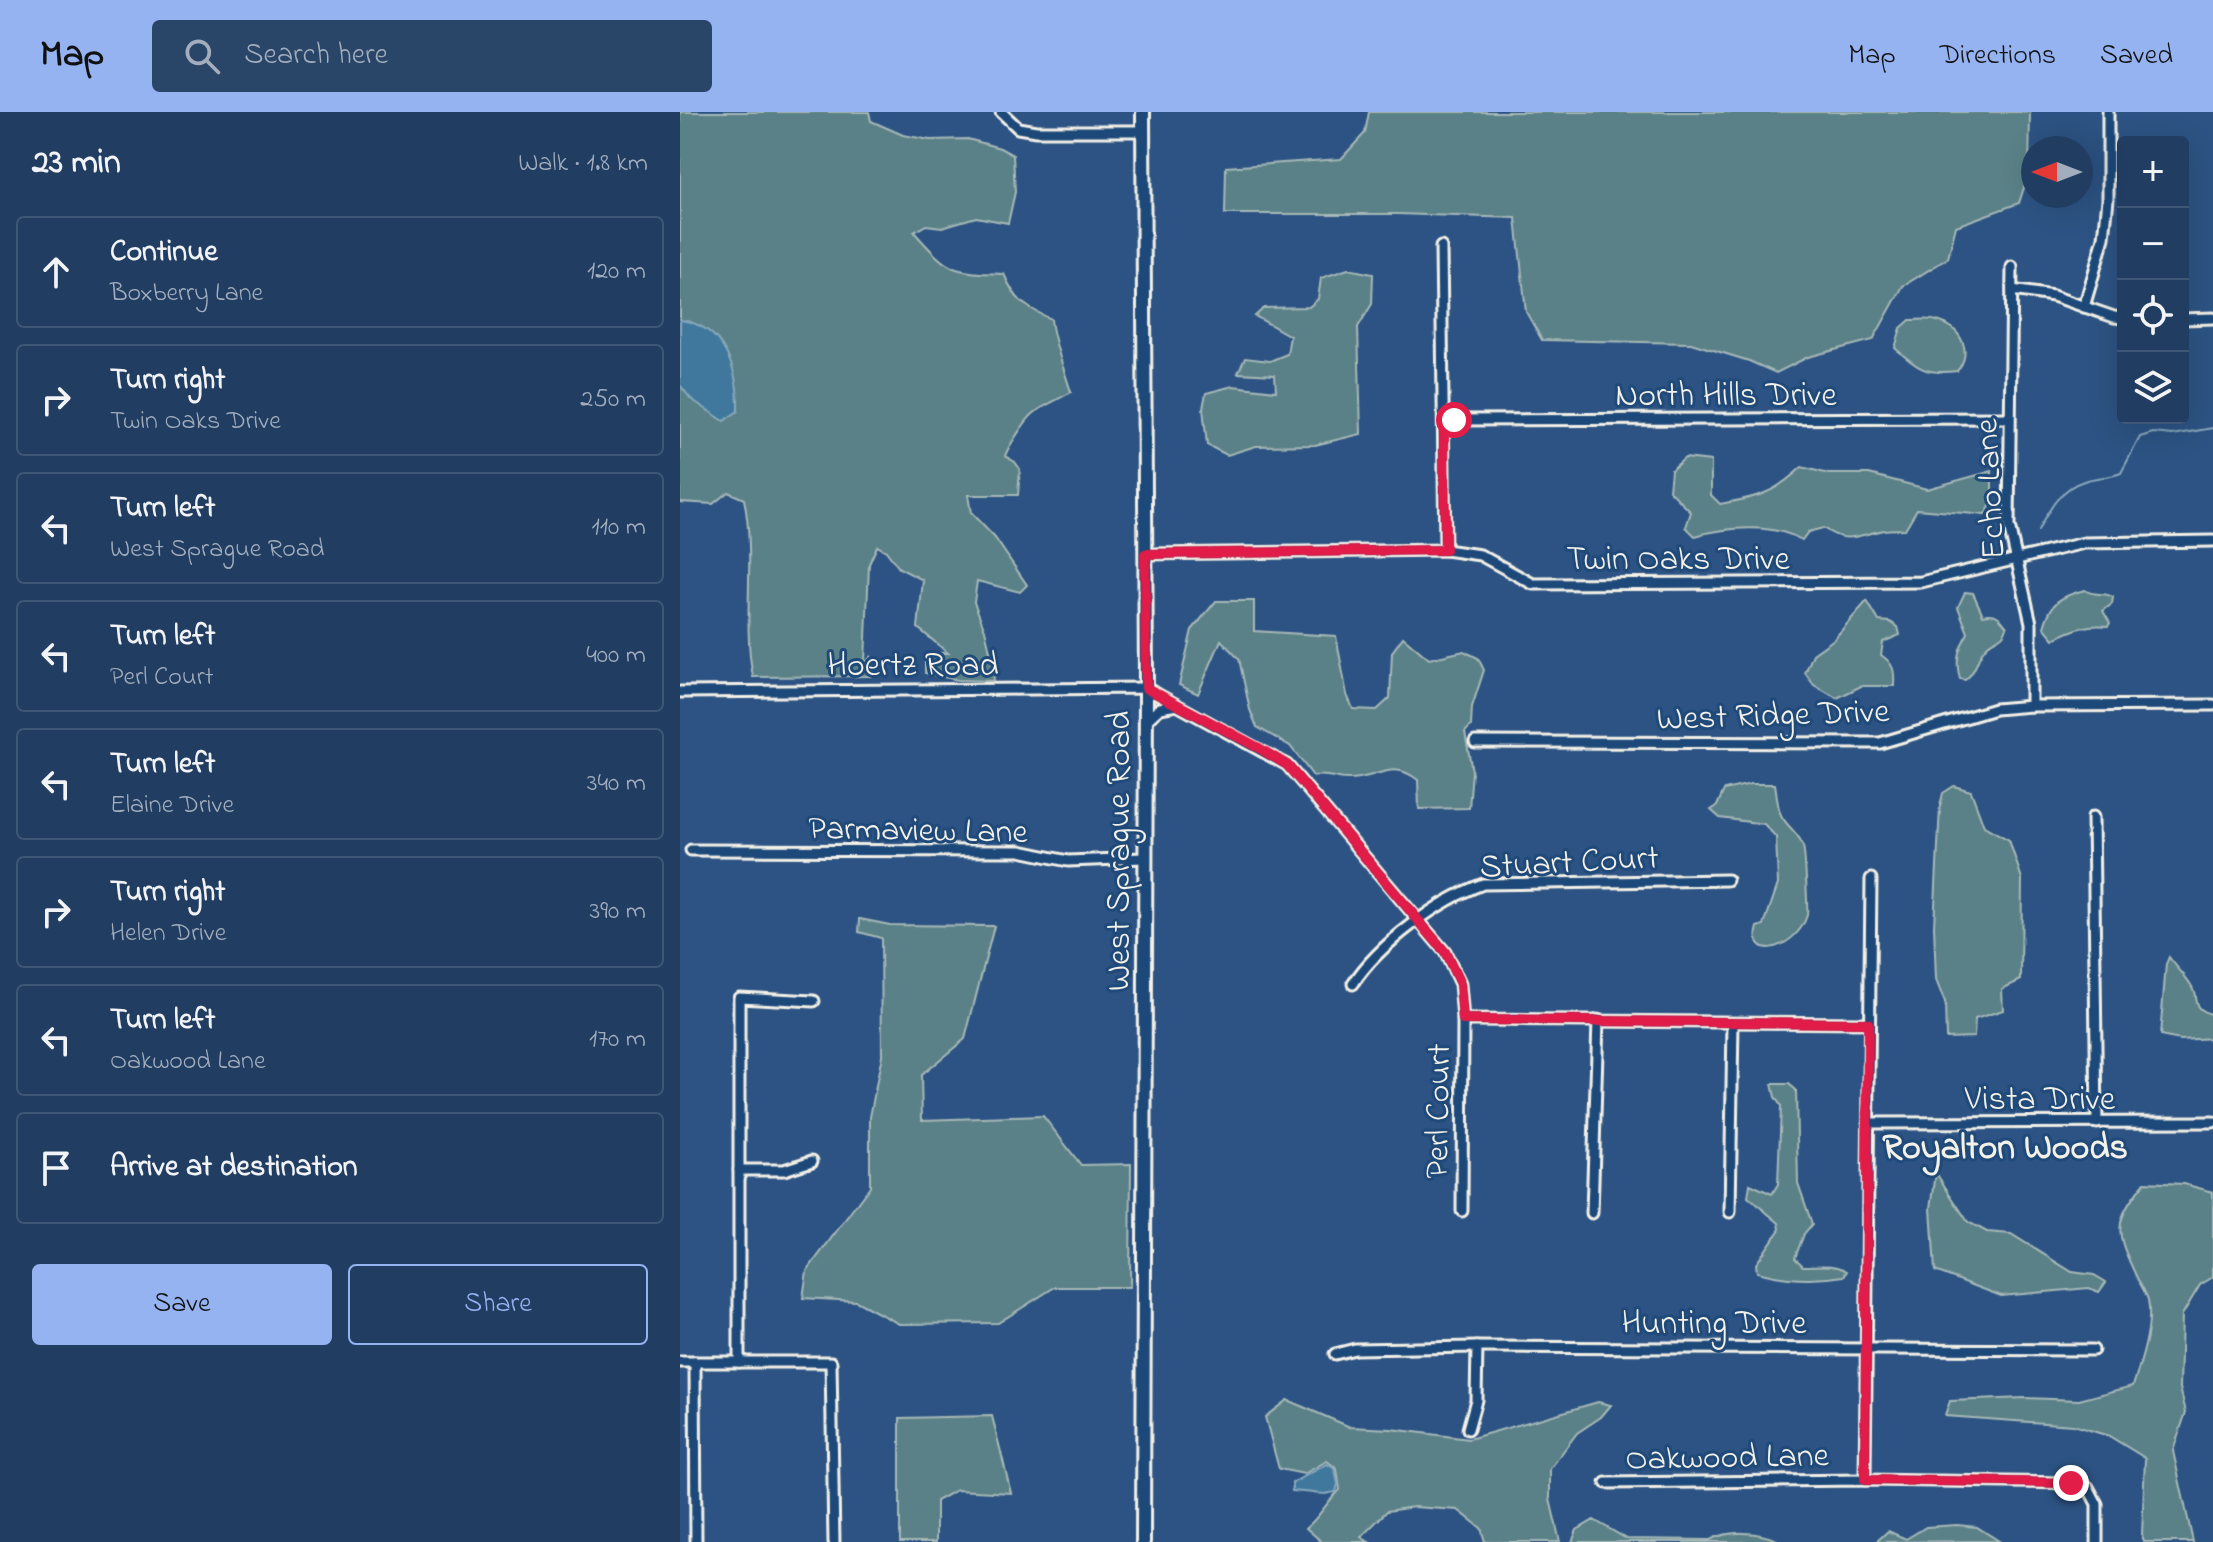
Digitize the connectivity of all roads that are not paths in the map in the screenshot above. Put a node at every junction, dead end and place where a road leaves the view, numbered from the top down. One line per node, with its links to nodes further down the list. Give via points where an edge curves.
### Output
1 (1001, 112): 4 (street, via 1018,128 1036,131)
2 (1143, 112): 4 (street, West Sprague Road)
3 (2108, 112): 8 (street, via 2104,238)
4 (1143, 131): 16 (street, West Sprague Road)
5 (1441, 247): 13 (street)
6 (2012, 267): 7 (street, Echo Lane)
7 (2012, 290): 8 (street); 12 (street, Echo Lane)
8 (2084, 307): 9 (street)
9 (2117, 316)
10 (2213, 318): 11 (street)
11 (2189, 319)
12 (2009, 418): 13 (street, North Hills Drive); 17 (street, Echo Lane, via 2009,526)
13 (1444, 420): 15 (street)
14 (2213, 541): 17 (street, Twin Oaks Drive, via 2084,543)
15 (1445, 550): 16 (street, Twin Oaks Drive); 17 (street, Twin Oaks Drive, via 1480,555 1533,584 1921,582)
16 (1145, 554): 18 (street, West Sprague Road)
17 (2015, 560): 22 (street, Echo Lane, via 2031,623)
18 (1146, 688): 19 (street, Hoertz Road); 20 (street, Perl Court); 23 (street, West Sprague Road)
19 (680, 692)
20 (1177, 705): 23 (street, via 1151,713); 30 (street, Perl Court, via 1287,765)
21 (2213, 705): 22 (street, West Ridge Drive)
22 (2031, 706): 24 (street, West Ridge Drive, via 1995,709 1880,743)
23 (1145, 723): 27 (street, West Sprague Road)
24 (1475, 742)
25 (2093, 817): 39 (street)
26 (691, 850): 27 (street, Parmaview Lane, via 1020,851 1068,861)
27 (1144, 858): 57 (street, West Sprague Road)
28 (1871, 879): 36 (street)
29 (1727, 880): 30 (street, Stuart Court, via 1483,884 1456,894)
30 (1418, 920): 31 (street, Stuart Court); 33 (street, Perl Court, via 1445,952 1460,984)
31 (1353, 984)
32 (814, 1001): 41 (street, via 739,997)
33 (1463, 1020): 34 (street); 42 (street, Perl Court)
34 (1598, 1020): 35 (street); 44 (street)
35 (1733, 1023): 36 (street); 43 (street)
36 (1868, 1023): 38 (street)
37 (2213, 1122): 39 (street, Vista Drive)
38 (1868, 1123): 39 (street, Vista Drive); 46 (street)
39 (2097, 1123)
40 (812, 1161): 41 (street, via 784,1170)
41 (739, 1170): 51 (street)
42 (1462, 1211)
43 (1730, 1212)
44 (1592, 1213)
45 (1477, 1347): 46 (street, Hunting Drive); 48 (street, Hunting Drive, via 1355,1349); 52 (street, via 1476,1400)
46 (1866, 1347): 47 (street, Hunting Drive); 53 (street)
47 (2093, 1350)
48 (1335, 1354)
49 (680, 1362): 50 (street)
50 (695, 1362): 51 (street); 55 (street)
51 (739, 1362): 56 (street, via 831,1362)
52 (1468, 1429)
53 (1865, 1480): 54 (street, Oakwood Lane); 58 (street, Oakwood Lane, via 2088,1487 2097,1504)
54 (1606, 1483)
55 (696, 1542)
56 (834, 1542)
57 (1143, 1542)
58 (2097, 1542)

